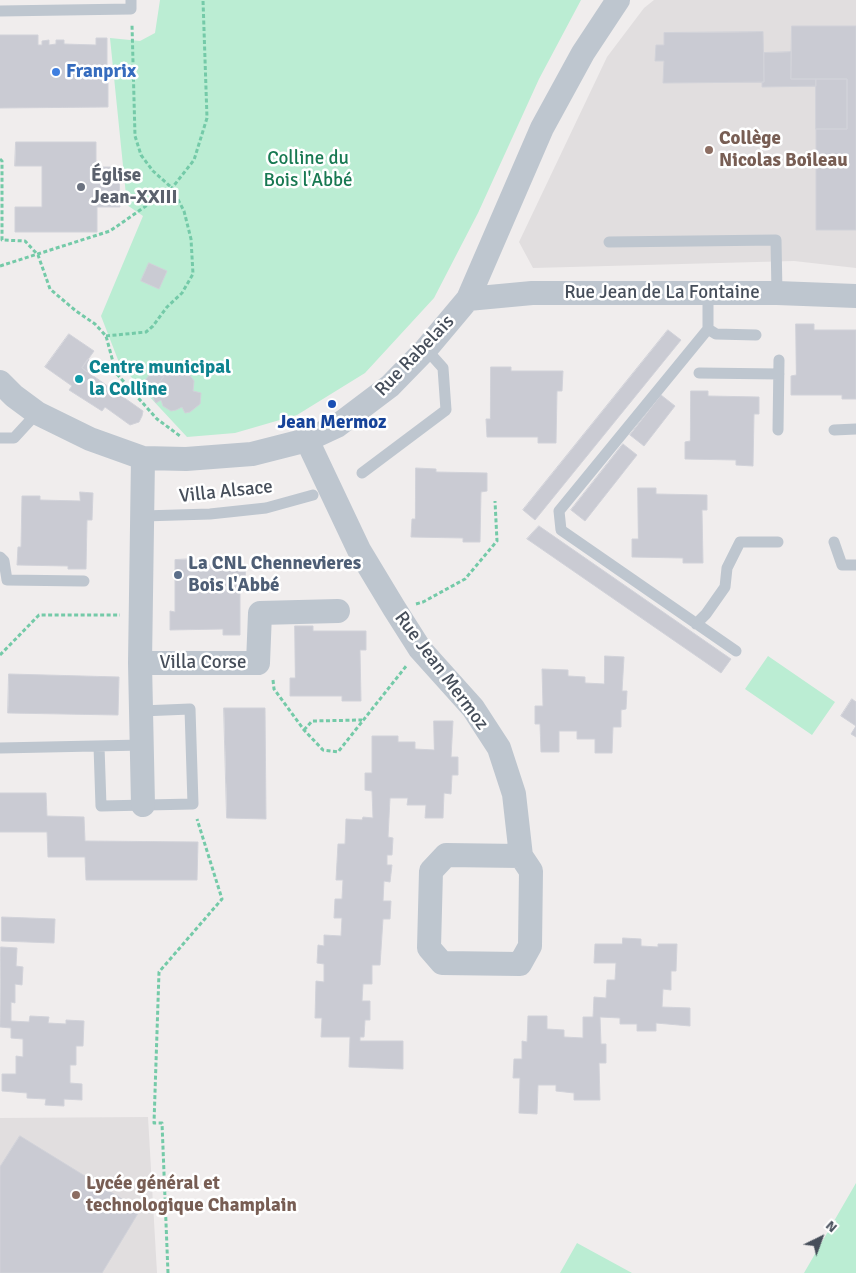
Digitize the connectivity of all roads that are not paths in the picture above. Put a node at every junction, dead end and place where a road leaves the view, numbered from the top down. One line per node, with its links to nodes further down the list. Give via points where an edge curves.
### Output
1 (618, 0): 8 (street, Rue Rabelais, via 583,53 542,128)
2 (131, 5): 3 (lane)
3 (0, 11)
4 (609, 242): 6 (lane, via 776,240)
5 (708, 293): 6 (street, Rue Jean de La Fontaine); 8 (street, Rue Jean de La Fontaine, via 532,293); 9 (lane)
6 (777, 293): 7 (street, Rue Jean de La Fontaine)
7 (856, 296)
8 (468, 299): 11 (street, Rue Rabelais)
9 (708, 329): 10 (lane, via 716,334); 32 (lane, via 559,511 561,530)
10 (756, 335)
11 (426, 348): 21 (street, Rue Rabelais, via 390,386 367,404 337,426); 23 (lane, via 443,368 446,410)
12 (779, 360): 14 (lane)
13 (699, 373): 14 (lane)
14 (779, 374): 18 (lane)
15 (0, 382): 16 (street, Rue Rabelais)
16 (37, 413): 20 (lane, via 14,438); 22 (street, Rue Rabelais, via 90,439)
17 (856, 429): 19 (lane)
18 (778, 430)
19 (834, 430)
20 (0, 438)
21 (307, 440): 22 (street, Rue Rabelais, via 252,454 186,459); 40 (street, Rue Jean Mermoz, via 360,550 394,608 420,649 473,708 499,748 514,794)
22 (143, 458): 25 (street, Villa Corse)
23 (362, 473)
24 (313, 495): 25 (lane, Villa Alsace, via 266,508)
25 (143, 516): 34 (street, Villa Corse)
26 (778, 542): 32 (lane, via 740,542 727,568 724,587)
27 (834, 542): 29 (lane, via 842,565)
28 (0, 557): 30 (lane, via 4,561 7,580)
29 (856, 565)
30 (84, 581)
31 (338, 611): 34 (street, Villa Corse, via 260,613 258,663)
32 (696, 624): 33 (lane)
33 (736, 651)
34 (140, 663): 35 (street, Villa Corse)
35 (141, 711): 36 (street, Villa Corse); 39 (lane, via 190,709 193,804)
36 (142, 745): 37 (lane); 39 (street, Villa Corse)
37 (99, 746): 38 (lane); 39 (lane, via 101,806)
38 (0, 748)
39 (143, 806)
40 (521, 856): 40 (street, via 446,855 431,871 429,948 442,963 520,964 530,946 531,871)

